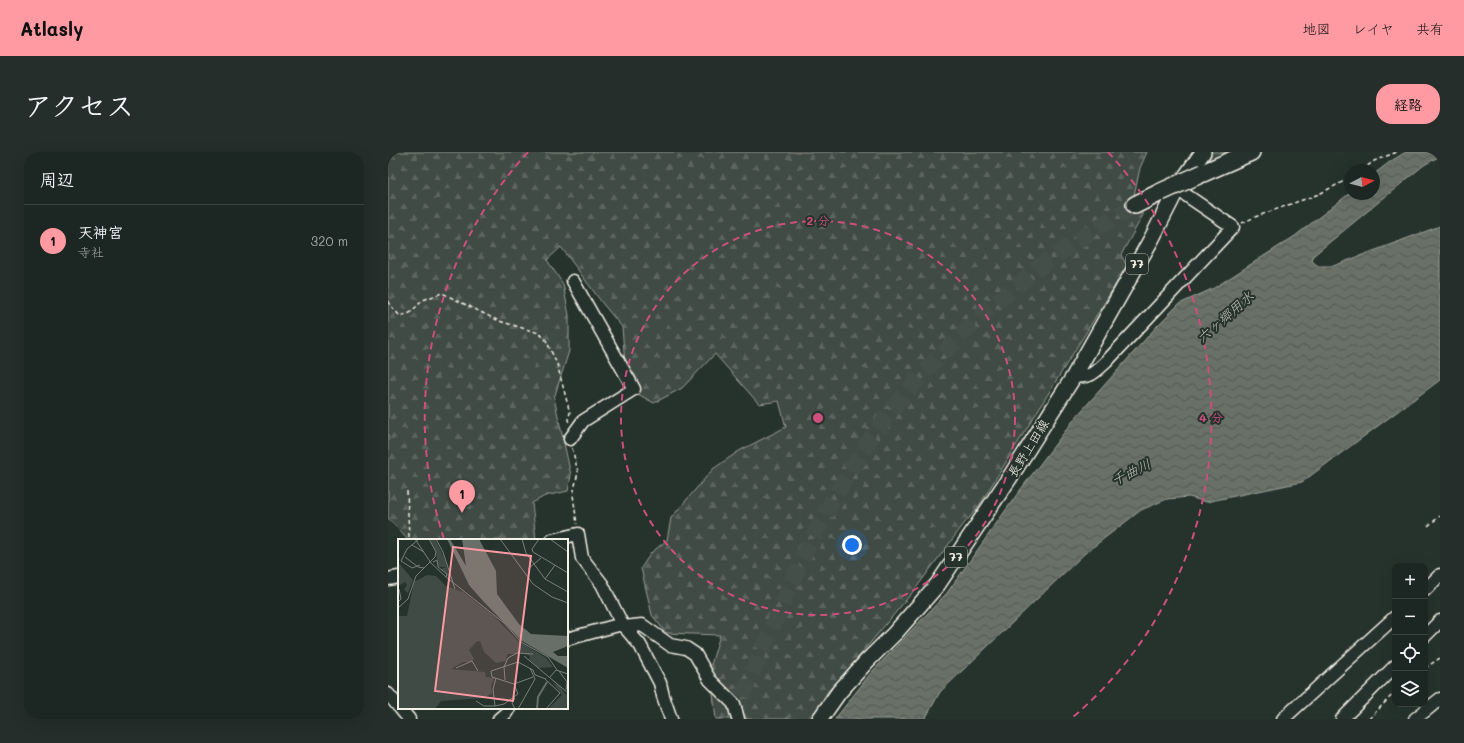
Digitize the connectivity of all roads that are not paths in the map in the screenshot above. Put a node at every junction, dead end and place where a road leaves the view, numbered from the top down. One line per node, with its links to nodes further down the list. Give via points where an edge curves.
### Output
1 (1203, 152): 3 (main road, 長野上田線 / 77)
2 (1251, 152): 3 (highway, bridge)
3 (1169, 191): 4 (highway); 6 (main road, 長野上田線 / 77, via 1152,238); 6 (street, via 1233,227 1106,362 1093,374 1084,377)
4 (1135, 205)
5 (573, 281): 7 (street, via 634,389 583,421)
6 (1074, 376): 27 (main road, 長野上田線 / 77, via 938,584 839,692)
7 (570, 439)
8 (556, 539): 15 (street, via 578,534 582,558 602,584)
9 (1440, 575): 12 (street)
10 (398, 577): 11 (street)
11 (388, 579)
12 (1428, 587)
13 (1392, 620): 28 (street)
14 (1440, 621): 16 (street)
15 (623, 625): 17 (street); 25 (street, via 640,645 660,683); 26 (street, via 642,625 670,645 692,651 710,680 734,704)
16 (1426, 635)
17 (568, 639)
18 (1392, 669): 23 (street)
19 (388, 694): 21 (street)
20 (1440, 699): 29 (street)
21 (398, 707)
22 (400, 709): 24 (street)
23 (1350, 717)
24 (409, 719)
25 (671, 719)
26 (738, 719)
27 (820, 719)
28 (1284, 719)
29 (1415, 719)

